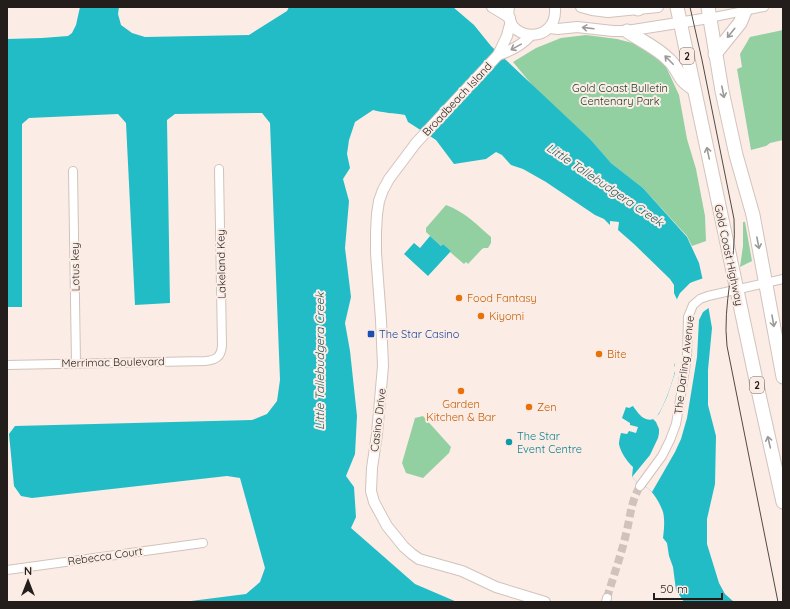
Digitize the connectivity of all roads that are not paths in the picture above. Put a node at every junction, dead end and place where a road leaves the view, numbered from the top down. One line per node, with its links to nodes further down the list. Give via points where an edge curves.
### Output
1 (492, 7): 11 (street)
2 (510, 7): 11 (street, Broadbeach Island)
3 (555, 7): 13 (street, via 556,15)
4 (581, 7): 8 (street, via 608,12)
5 (658, 7): 8 (street)
6 (678, 7): 12 (highway, Gold Coast Highway / 2)
7 (764, 7): 9 (street)
8 (639, 8)
9 (745, 11): 10 (street); 16 (highway, one-way to 16, via 740,23)
10 (709, 12): 12 (street, Broadbeach Island); 16 (highway)
11 (510, 20): 15 (street, via 520,32); 17 (street, Broadbeach Island, via 507,36)
12 (681, 23): 14 (street, Broadbeach Island); 18 (highway, Gold Coast Highway / 2)
13 (549, 28): 14 (street, Broadbeach Island, one-way to 13, via 576,26); 15 (street, Broadbeach Island, via 538,35)
14 (627, 31): 18 (highway, one-way to 14, via 683,81 669,59)
15 (531, 35): 17 (street, Broadbeach Island, one-way to 17, via 525,42)
16 (715, 54): 23 (highway, one-way to 23)
17 (498, 55): 19 (street, Broadbeach Island)
18 (694, 89): 24 (highway, Gold Coast Highway / 2, one-way to 18)
19 (416, 143): 33 (street, Casino Drive, via 388,179 377,214 376,253 383,366 372,468 371,491 374,502 395,537 419,559 462,571 496,587)
20 (219, 169): 25 (street, Lakeland Key, via 222,352)
21 (74, 171): 26 (street, Lotus key)
22 (783, 278): 23 (street, The Darling Avenue)
23 (766, 282): 24 (street, The Darling Avenue); 28 (highway, one-way to 28)
24 (737, 289): 29 (street, The Darling Avenue, via 708,296 697,302 690,310 686,363 676,424 662,456); 30 (highway, Gold Coast Highway / 2, one-way to 24)
25 (218, 358): 26 (street, Merrimac Boulevard, via 205,361)
26 (76, 363): 27 (street, Merrimac Boulevard)
27 (7, 365)
28 (783, 377)
29 (640, 486)
30 (783, 502)
31 (203, 543): 32 (street, Rebecca Court)
32 (7, 570)
33 (545, 602)

